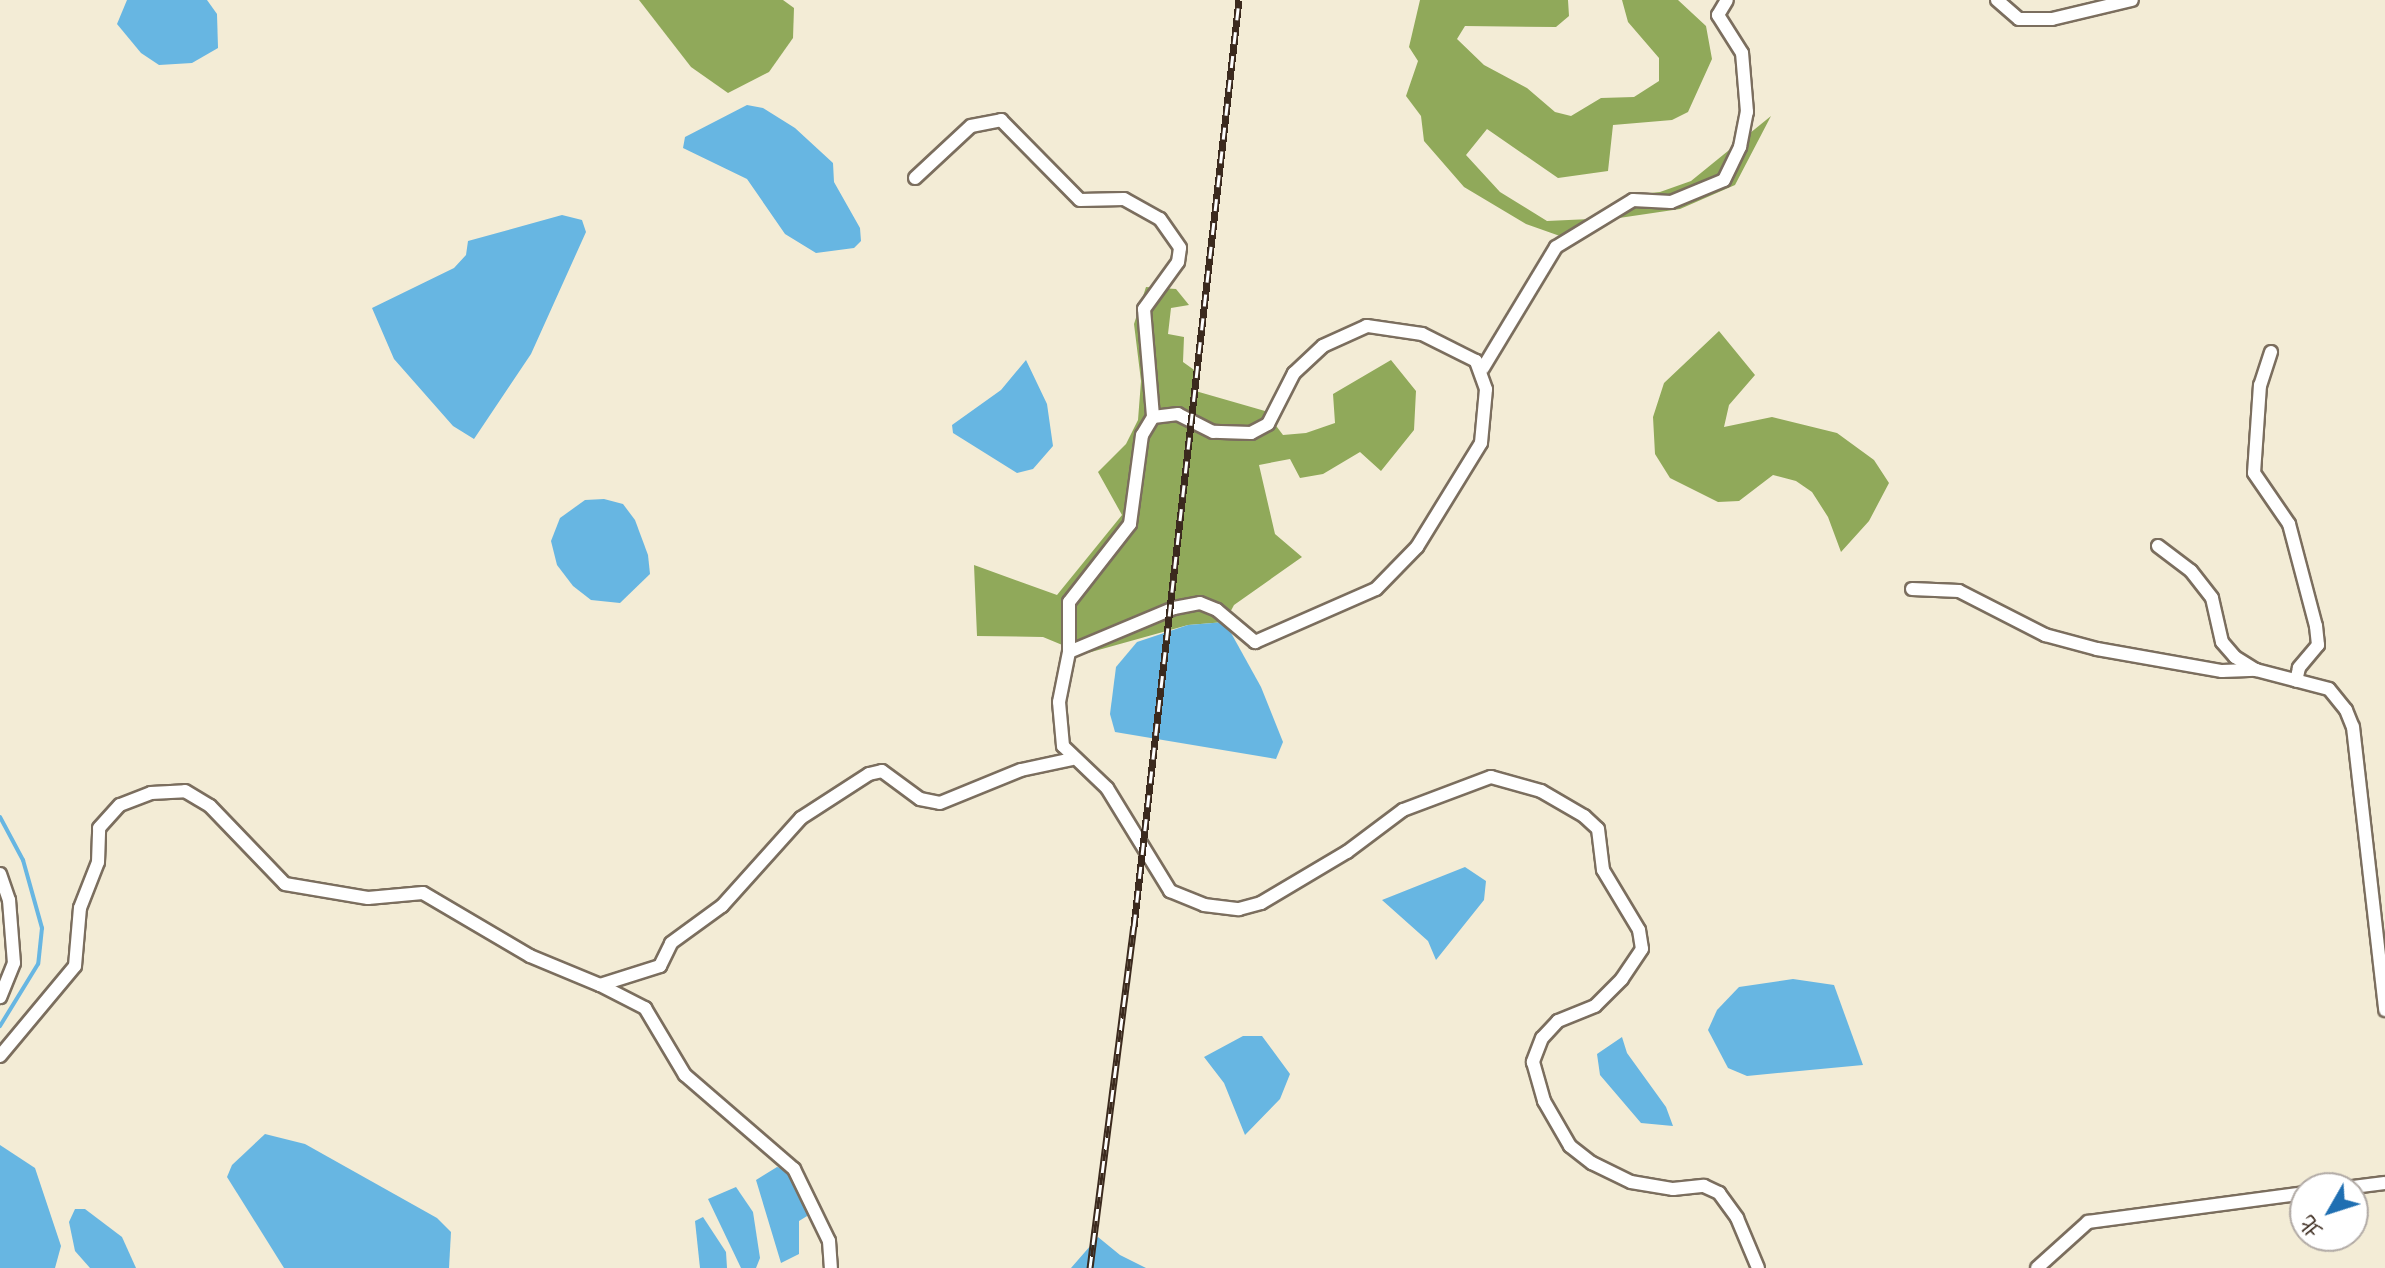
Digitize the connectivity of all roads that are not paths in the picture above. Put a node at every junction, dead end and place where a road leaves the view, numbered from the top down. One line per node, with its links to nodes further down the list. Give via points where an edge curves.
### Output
1 (1727, 0): 6 (street, via 1718,15 1742,53 1747,112 1740,147 1724,180 1671,202 1633,200 1556,247)
2 (1997, 0): 3 (street, via 2019,19 2052,19)
3 (2132, 0)
4 (915, 178): 7 (street, via 971,126 1001,120 1080,200 1124,199 1160,219 1180,248 1178,262 1144,309)
5 (2271, 352): 12 (street, via 2260,385 2254,473 2289,524 2316,626 2318,645 2299,668)
6 (1483, 368): 7 (street, via 1444,342 1367,326 1323,346 1294,373 1268,424 1251,433 1213,432 1178,414); 10 (street, via 1486,416 1481,443 1417,547 1376,589 1351,605 1322,611 1255,642 1217,610 1200,603)
7 (1153, 417): 10 (street, via 1142,435 1130,524 1069,602)
8 (2158, 546): 11 (street, via 2191,571 2212,598 2222,642)
9 (1912, 589): 11 (street, via 1959,591 2045,635 2097,649 2222,671)
10 (1069, 652): 13 (street, via 1059,702 1063,746)
11 (2256, 670): 12 (street)
12 (2296, 681): 17 (street, via 2329,689 2353,727)
13 (1072, 759): 15 (street, via 1021,770 940,803 920,799 882,771 869,774 801,818 722,906 671,943 660,966); 21 (street, via 1090,768 1107,788 1170,891 1186,901 1239,909 1285,892 1403,810 1491,777 1541,791 1584,816 1598,829 1603,870 1639,930 1642,949 1595,1006 1558,1021 1542,1038 1533,1062 1544,1101 1570,1146 1592,1163 1631,1182 1673,1189 1704,1186 1719,1193 1737,1218)
14 (0, 874): 16 (street, via 9,900 14,963)
15 (600, 985): 18 (street, via 530,956 423,893 368,898 285,884 210,806 185,791 151,793 120,805 99,828 98,862 78,919 75,966); 20 (street, via 645,1008 685,1075 794,1169 829,1241)
16 (0, 997)
17 (2385, 1010)
18 (0, 1056)
19 (2289, 1195): 22 (street, via 2088,1222)
20 (831, 1268)
21 (1758, 1268)
22 (2037, 1268)

